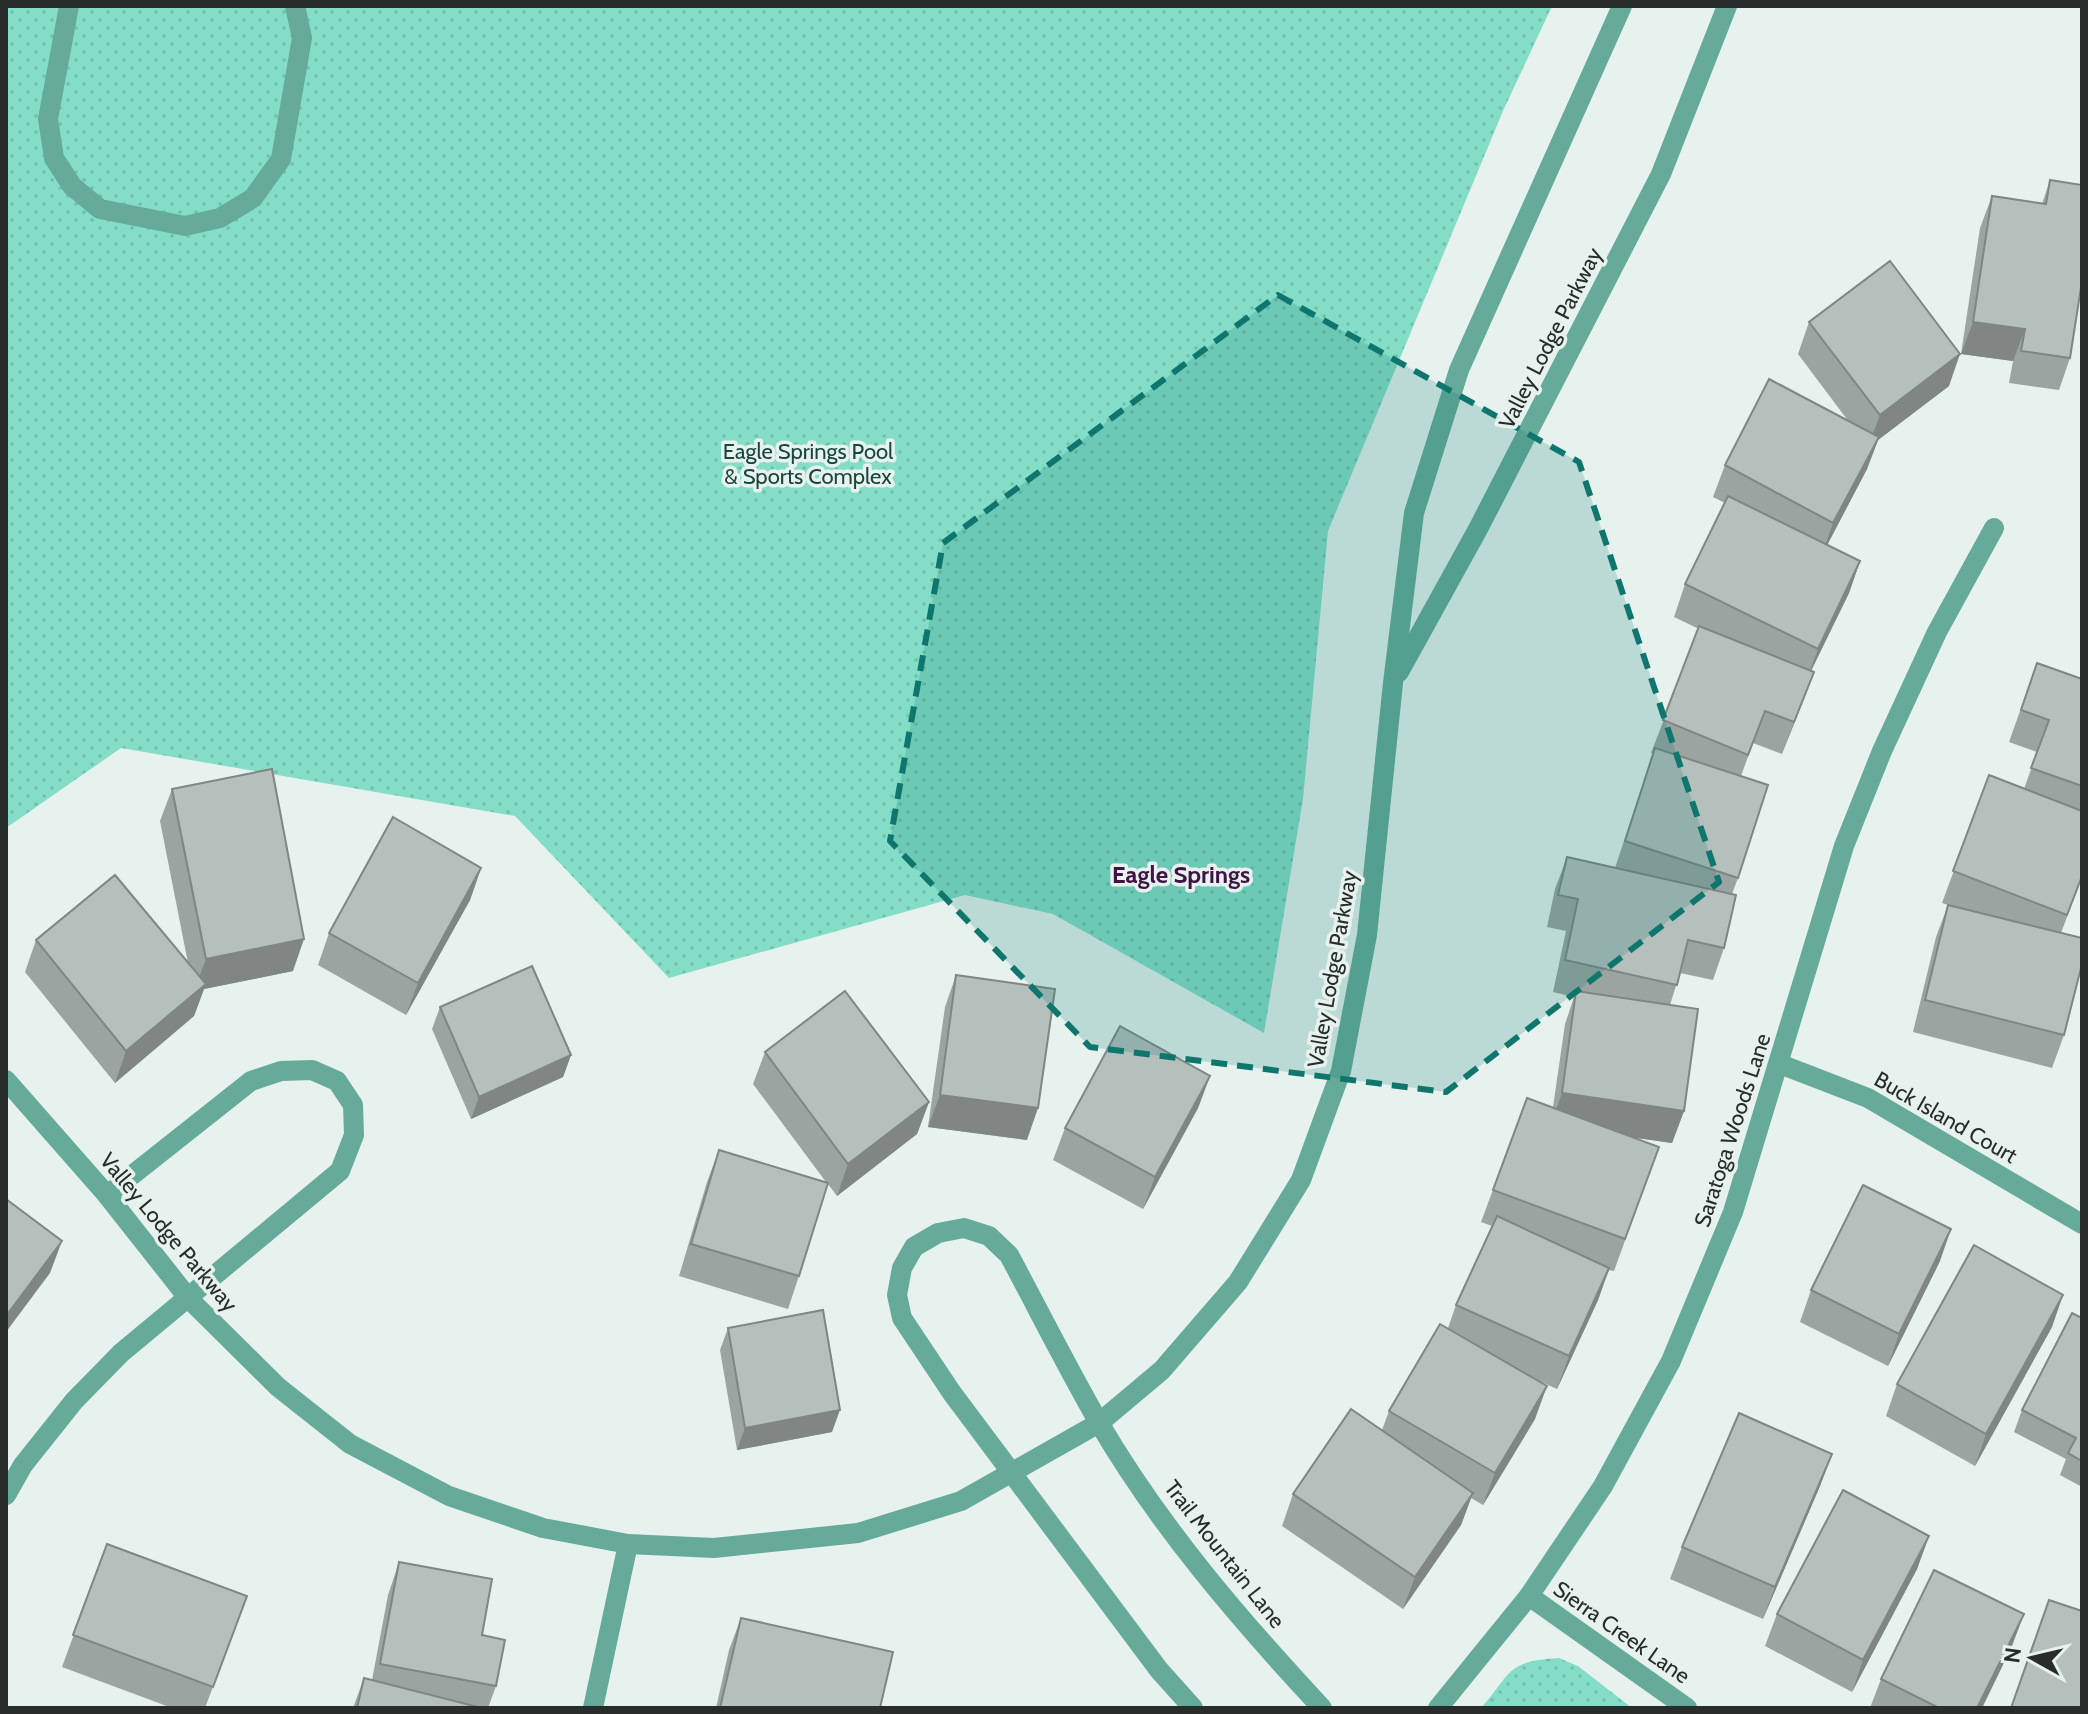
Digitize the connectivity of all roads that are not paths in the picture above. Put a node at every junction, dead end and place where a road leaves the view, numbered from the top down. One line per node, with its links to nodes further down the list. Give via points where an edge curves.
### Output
1 (69, 6): 2 (street, via 48,119 54,158 72,186 100,209 185,226 220,218 253,198 281,159 302,38)
2 (295, 6)
3 (1622, 6): 6 (street, Valley Lodge Parkway, via 1459,370 1414,513)
4 (1727, 6): 6 (street, Valley Lodge Parkway, via 1661,174)
5 (1994, 528): 7 (street, Saratoga Woods Lane, via 1937,632 1849,833)
6 (1393, 683): 12 (street, Valley Lodge Parkway, via 1367,935 1341,1071 1301,1180 1238,1282 1162,1370)
7 (1780, 1064): 10 (street, Buck Island Court, via 1868,1098); 16 (street, Saratoga Woods Lane, via 1733,1212 1671,1361 1603,1486)
8 (6, 1080): 9 (street, Valley Lodge Parkway)
9 (107, 1195): 11 (street, Valley Lodge Parkway); 11 (street, via 251,1081 281,1071 312,1070 337,1081 353,1105 354,1135 340,1171)
10 (2082, 1224)
11 (189, 1299): 14 (street, via 121,1353 74,1401); 15 (street, Valley Lodge Parkway, via 278,1387 350,1444 449,1496 543,1528)
12 (1099, 1423): 13 (street, Valley Lodge Parkway); 13 (street, Trail Mountain Lane, via 1009,1255 989,1236 964,1228 938,1233 914,1247 902,1268 897,1295 902,1318); 19 (street, Trail Mountain Lane, via 1233,1609)
13 (1012, 1474): 15 (street, Valley Lodge Parkway, via 961,1501 858,1533 714,1548); 18 (street)
14 (6, 1495)
15 (628, 1544): 17 (street)
16 (1529, 1596): 20 (street, Saratoga Woods Lane); 21 (street, Sierra Creek Lane)
17 (593, 1708)
18 (1193, 1708)
19 (1322, 1708)
20 (1438, 1708)
21 (1687, 1708)

